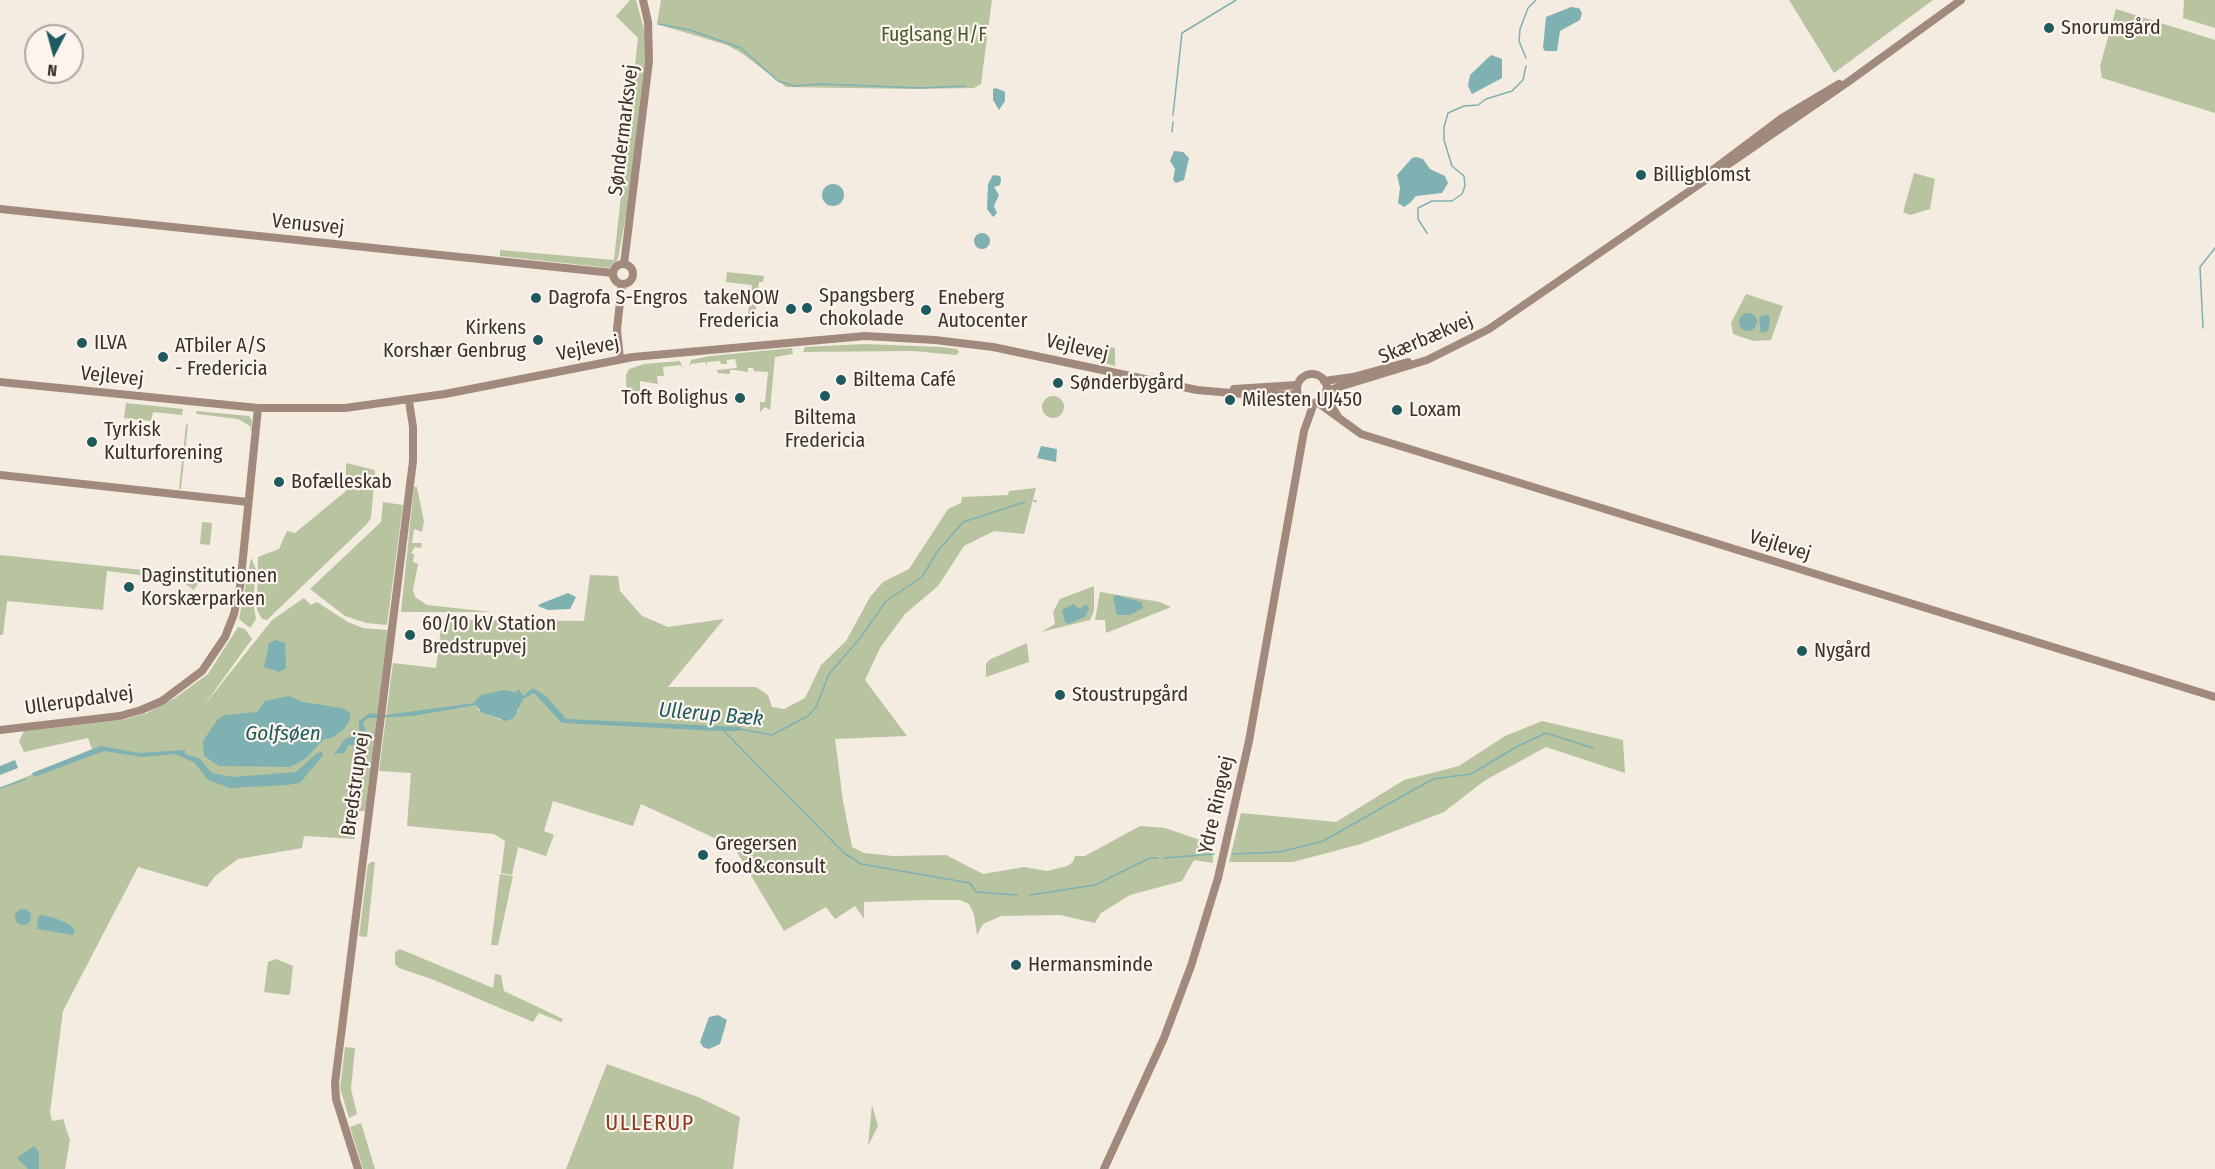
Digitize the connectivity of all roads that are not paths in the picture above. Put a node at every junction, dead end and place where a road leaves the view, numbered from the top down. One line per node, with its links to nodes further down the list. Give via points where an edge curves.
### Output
1 (643, 0): 4 (street, Søndermarksvej, via 649,61)
2 (1961, 0): 7 (street, Skærbækvej)
3 (0, 209): 5 (street, Venusvej)
4 (624, 264): 5 (street); 6 (street, via 635,275)
5 (613, 273): 6 (street, via 614,279)
6 (622, 284): 8 (street)
7 (1531, 300): 9 (street, Skærbækvej, via 1425,356 1374,372); 12 (street, Skærbækvej, via 1490,329 1427,360)
8 (620, 359): 11 (street, Vejlevej, via 889,337 993,347 1181,387); 13 (street, Vejlevej)
9 (1324, 381): 11 (street, via 1310,374 1302,378); 12 (street)
10 (0, 382): 15 (street, Vejlevej)
11 (1299, 393): 14 (street); 17 (street, Ydre Ringvej)
12 (1325, 393): 14 (street); 16 (street, Vejlevej)
13 (409, 400): 15 (street, Vejlevej, via 345,408); 22 (street, Bredstrupvej, via 413,461 335,1083 336,1100)
14 (1315, 403): 16 (street, Vejlevej); 17 (street, Ydre Ringvej)
15 (258, 408): 19 (street, Ullerupdalvej)
16 (1339, 419): 20 (street, Vejlevej, via 1360,434)
17 (1304, 431): 23 (street, Ydre Ringvej, via 1249,741 1218,878 1164,1038)
18 (0, 475): 19 (street)
19 (248, 502): 21 (street, Ullerupdalvej, via 234,614 225,637 202,671 176,692 141,710)
20 (2215, 697)
21 (0, 730)
22 (358, 1169)
23 (1104, 1169)

